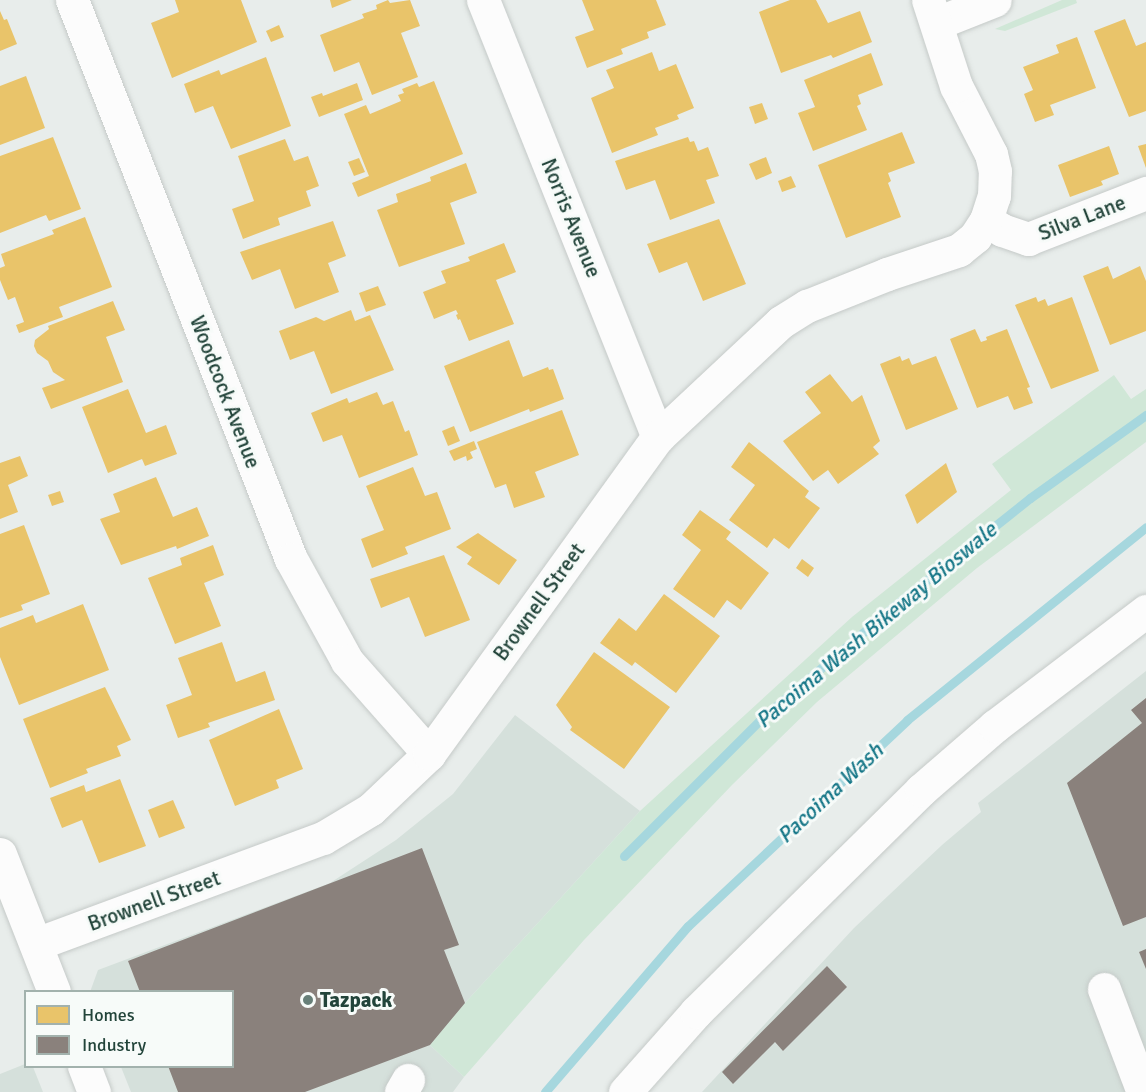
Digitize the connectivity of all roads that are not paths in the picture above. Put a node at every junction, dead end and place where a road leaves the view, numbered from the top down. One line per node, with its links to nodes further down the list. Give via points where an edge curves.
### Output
1 (72, 0): 9 (street, Woodcock Avenue, via 291,559 347,662)
2 (483, 0): 7 (street, Norris Avenue)
3 (995, 0): 4 (street)
4 (932, 12): 6 (street, via 956,86 991,154 995,171)
5 (1146, 193): 6 (street, Silva Lane, via 1028,239 1002,230)
6 (990, 208): 7 (street, Brownell Street, via 975,237 959,250 817,302 782,322)
7 (658, 437): 9 (street, Brownell Street)
8 (1146, 611): 16 (street, via 995,726 921,790 712,995)
9 (429, 754): 11 (street, Brownell Street, via 371,809 323,838)
10 (0, 854): 11 (street)
11 (36, 944): 13 (street)
12 (1104, 988): 17 (street)
13 (53, 990)
14 (85, 1068): 15 (street)
15 (93, 1092)
16 (625, 1092)
17 (1143, 1092)

